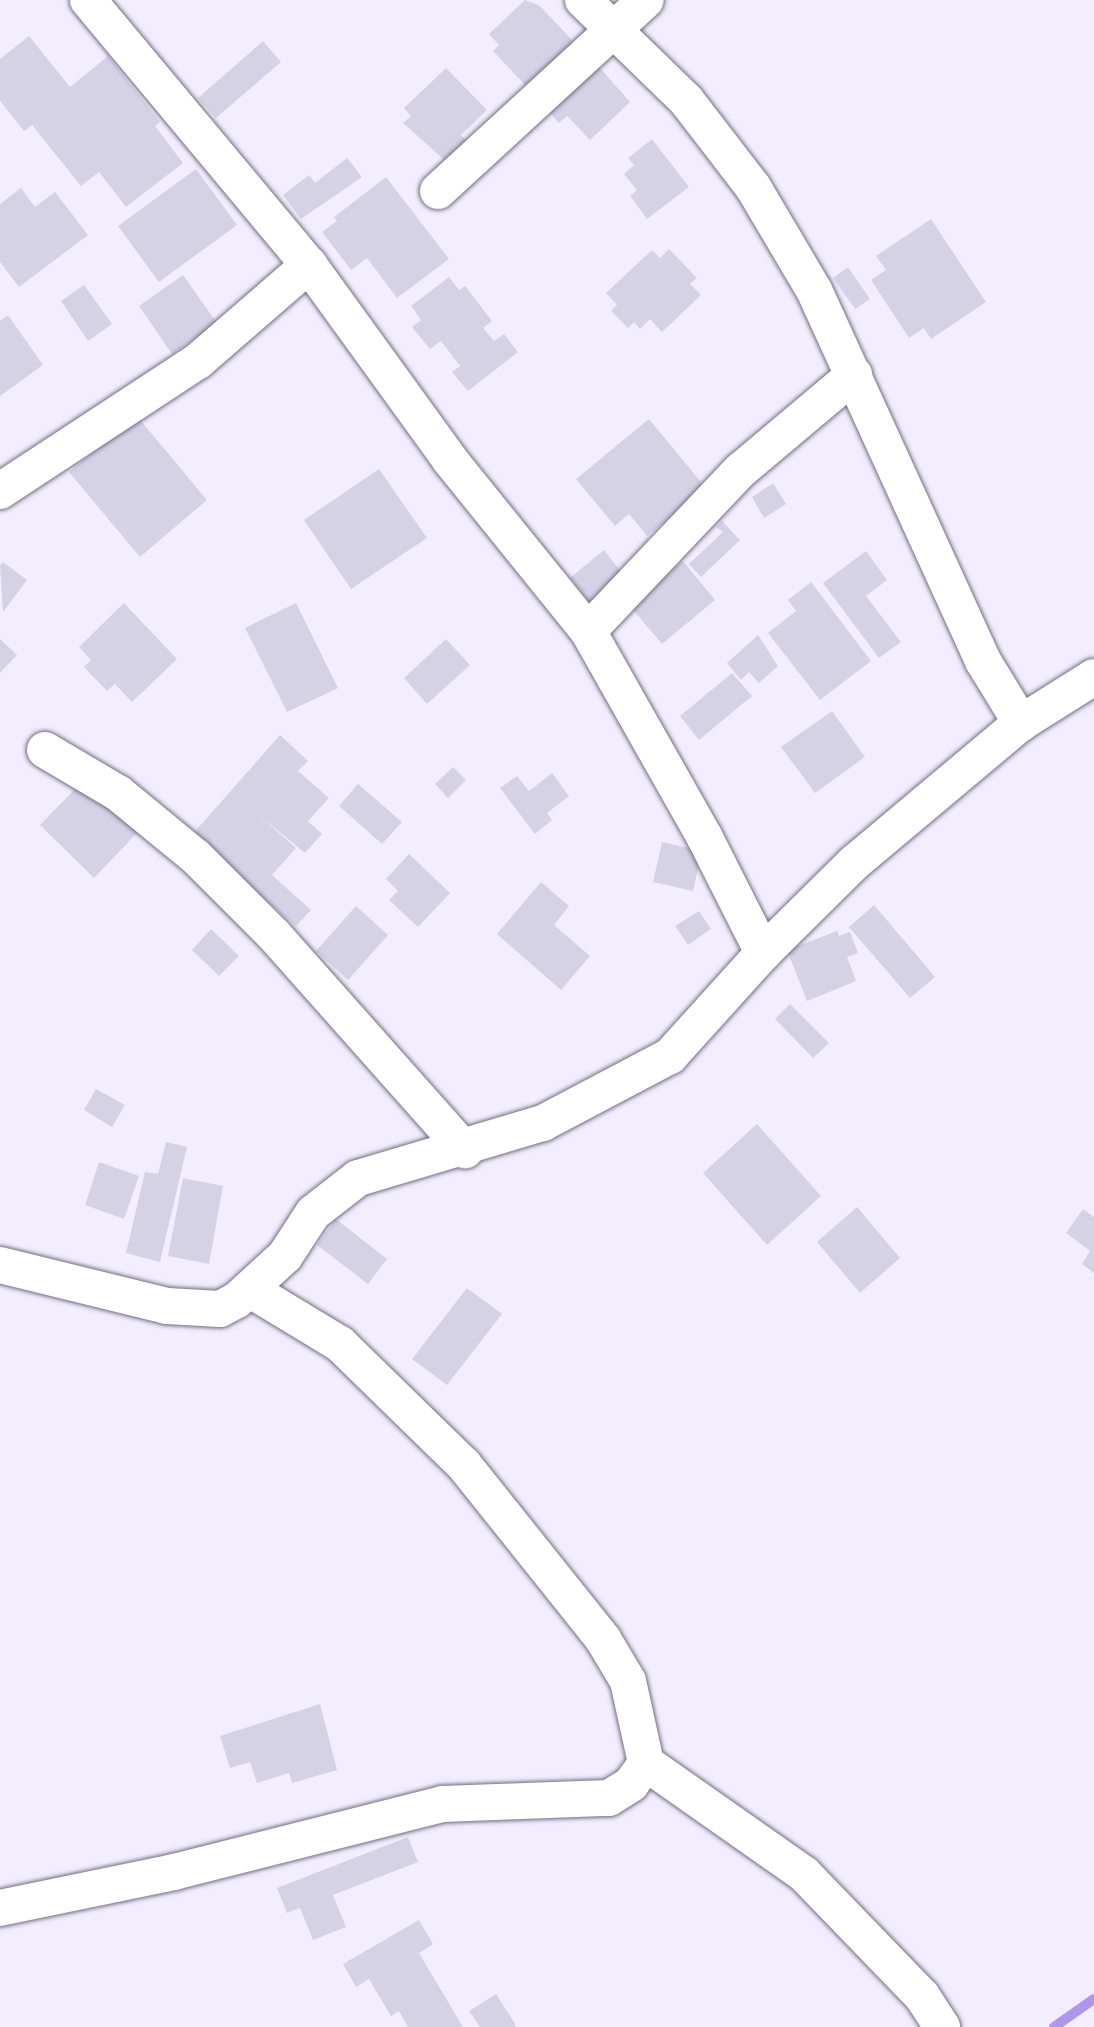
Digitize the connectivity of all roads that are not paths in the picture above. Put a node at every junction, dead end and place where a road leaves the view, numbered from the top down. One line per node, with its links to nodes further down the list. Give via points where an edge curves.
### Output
1 (88, 0): 6 (street)
2 (583, 0): 4 (street)
3 (646, 0): 4 (street)
4 (612, 27): 5 (street); 7 (street, via 686,100 753,187 814,290)
5 (438, 191)
6 (309, 265): 8 (street, via 198,361); 9 (street, via 450,460)
7 (854, 375): 9 (street, via 720,490); 11 (street, via 983,661)
8 (0, 491)
9 (588, 631): 13 (street)
10 (1094, 677): 11 (street)
11 (1021, 723): 13 (street, via 854,863)
12 (45, 750): 14 (street, via 118,793 196,857 274,935)
13 (763, 953): 14 (street, via 670,1056 543,1123)
14 (465, 1150): 16 (street, via 358,1178 313,1213 285,1256)
15 (0, 1265): 16 (street, via 191,1309 220,1309)
16 (251, 1290): 17 (street, via 340,1344 464,1465 603,1639 628,1681)
17 (646, 1763): 18 (street, via 631,1784 609,1798 442,1804 174,1872); 19 (street, via 804,1874 922,1996)
18 (0, 1908)
19 (942, 2027)

